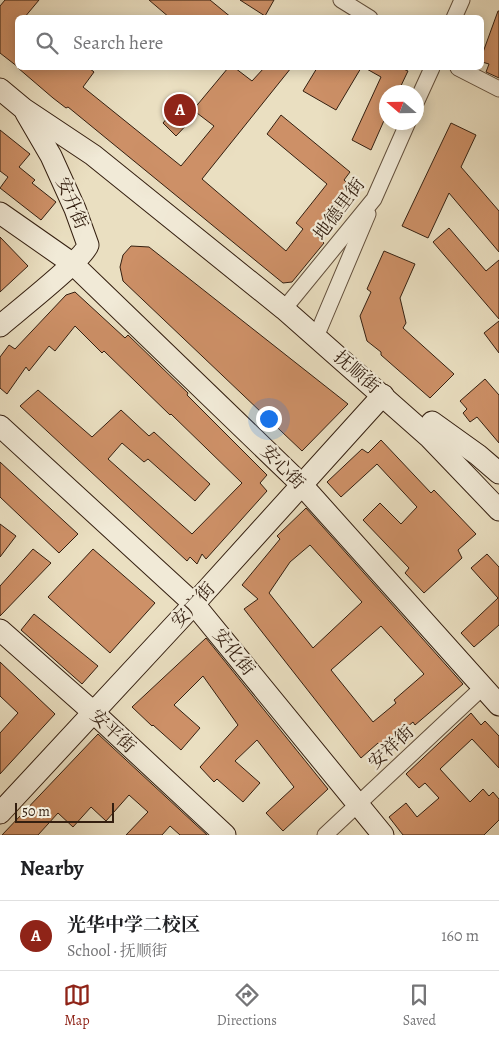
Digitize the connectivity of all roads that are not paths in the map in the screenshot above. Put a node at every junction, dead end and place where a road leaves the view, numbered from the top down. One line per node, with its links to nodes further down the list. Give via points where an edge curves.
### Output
1 (341, 0): 3 (street)
2 (462, 0): 4 (street)
3 (365, 15)
4 (455, 15)
5 (431, 70): 7 (street)
6 (462, 70): 9 (street)
7 (424, 86)
8 (0, 89): 10 (street)
9 (499, 89)
10 (24, 109): 14 (street, 安升街, via 51,156 87,240 86,251); 15 (street, via 93,155)
11 (404, 130): 12 (street, 地德里街)
12 (374, 199): 15 (street, 地德里街); 17 (street)
13 (0, 213): 14 (street, 安心街)
14 (73, 264): 16 (street, 安升街); 22 (street, 安心街)
15 (284, 309): 17 (street)
16 (0, 326)
17 (316, 337): 18 (street, 抚顺街); 19 (street, 抚顺街, via 396,387)
18 (383, 395): 22 (street, 安广街); 24 (street, 抚顺街, via 430,438)
19 (432, 422): 21 (street, 抚顺街); 23 (street, 抚顺街)
20 (0, 426): 25 (street, 安化街)
21 (499, 473)
22 (301, 484): 25 (street, 安广街); 27 (street, 安心街)
23 (499, 489)
24 (499, 510)
25 (194, 604): 29 (street, 安广街); 30 (street, 安化街)
26 (0, 630): 29 (street, 安平街)
27 (483, 687): 28 (street, 安心街); 30 (street, 安祥街)
28 (499, 705)
29 (93, 712): 31 (street, 安广街); 32 (street, 安平街)
30 (358, 803): 33 (street, 安祥街); 34 (street, 安化街)
31 (0, 813)
32 (225, 835)
33 (325, 835)
34 (383, 835)

